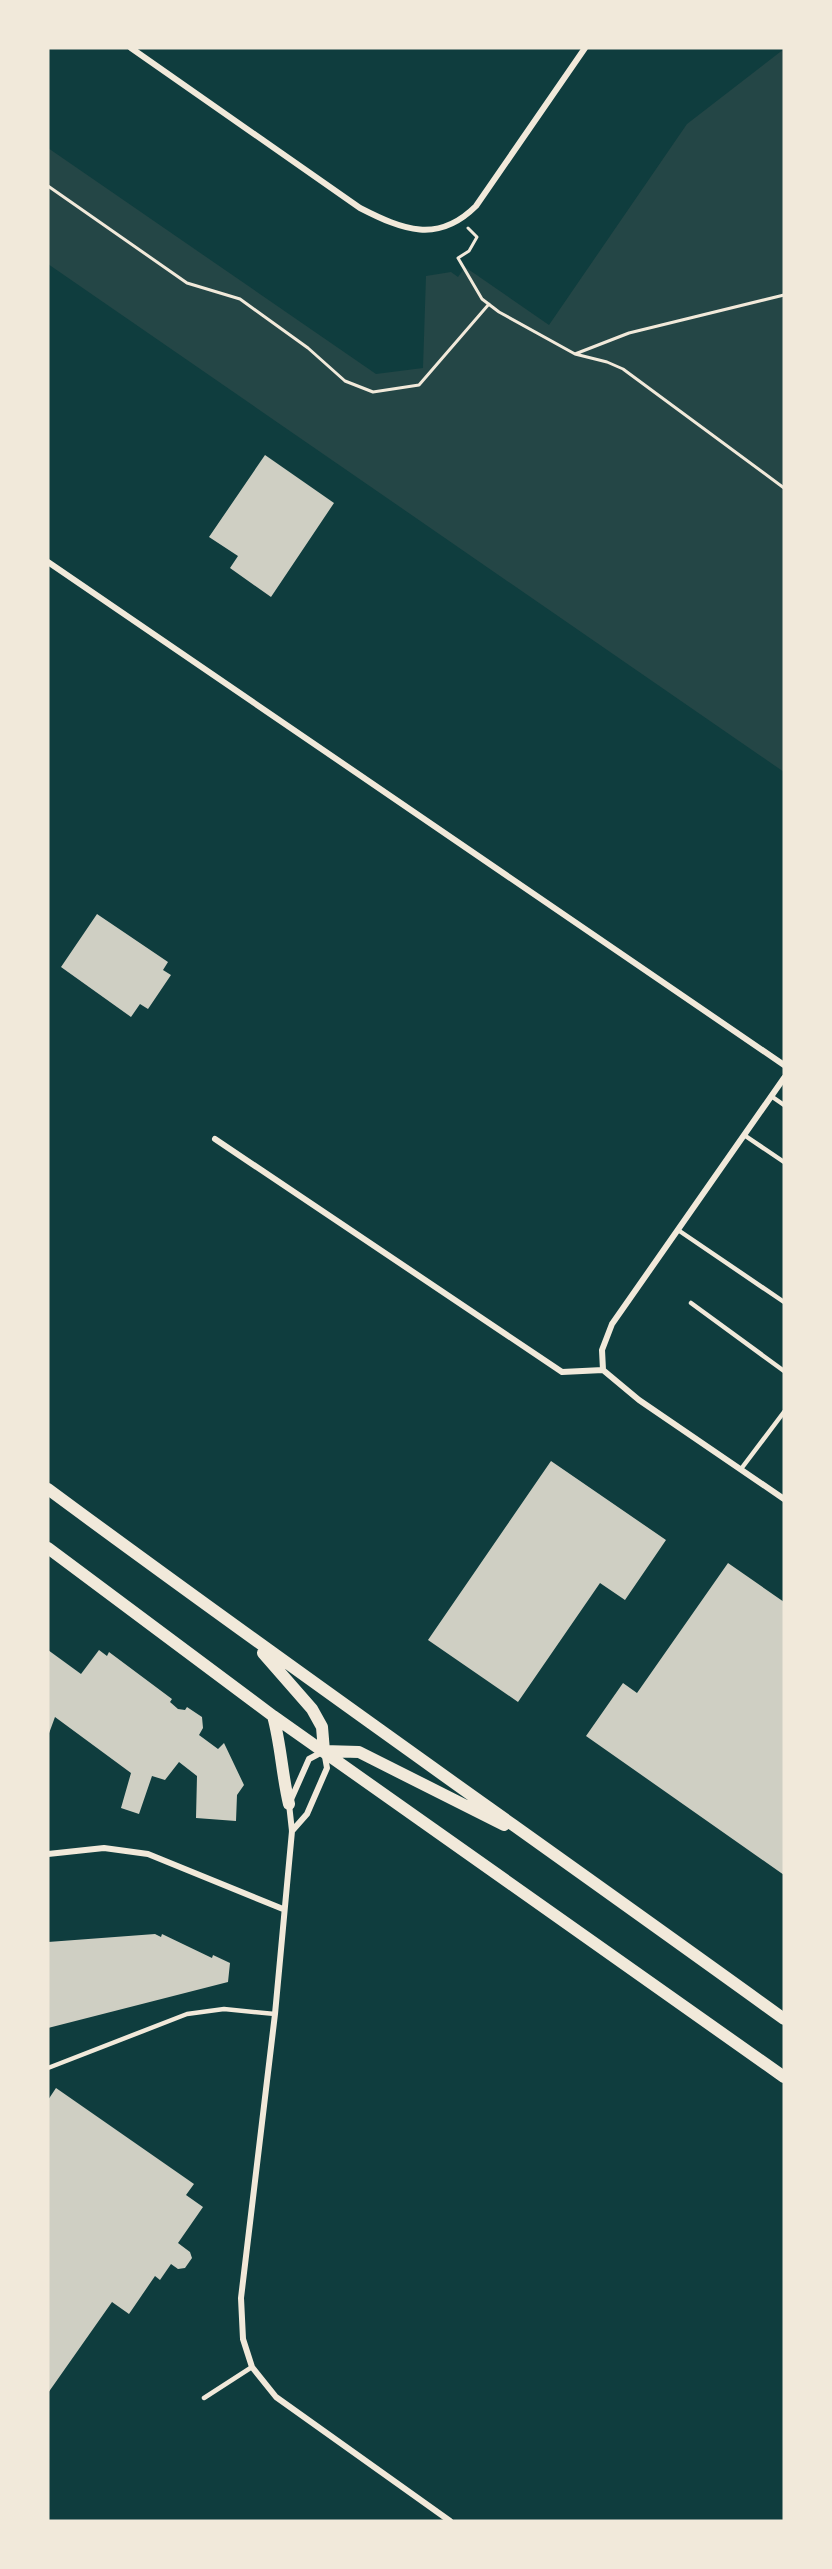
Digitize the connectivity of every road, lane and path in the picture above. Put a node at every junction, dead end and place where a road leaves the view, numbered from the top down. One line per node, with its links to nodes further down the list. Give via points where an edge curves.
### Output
1 (131, 48): 4 (street, via 360,208 391,224 416,230 441,230)
2 (581, 49): 4 (street, via 476,206)
3 (48, 186): 6 (path, via 187,283 240,299 308,348 345,381 373,392 419,386)
4 (462, 220): 6 (path, via 477,237 469,251 458,258 482,299)
5 (784, 295): 7 (path, via 628,333)
6 (489, 304): 7 (path)
7 (575, 354): 8 (path, via 623,369)
8 (784, 488)
9 (48, 562): 10 (street)
10 (784, 1065)
11 (784, 1078): 12 (street)
12 (771, 1096): 13 (lane); 14 (street)
13 (784, 1105)
14 (744, 1135): 16 (lane); 17 (street)
15 (215, 1139): 20 (street, via 562,1372)
16 (784, 1162)
17 (678, 1230): 18 (lane); 20 (street, via 612,1324 602,1350)
18 (784, 1302)
19 (691, 1303): 21 (lane)
20 (603, 1370): 23 (street, via 639,1400)
21 (784, 1371)
22 (784, 1412): 23 (lane)
23 (741, 1469): 25 (street)
24 (48, 1489): 27 (main road)
25 (784, 1499)
26 (48, 1548): 28 (main road)
27 (248, 1637): 29 (main road, via 312,1708 322,1727); 32 (main road)
28 (273, 1716): 29 (main road); 30 (main road)
29 (324, 1751): 30 (street, via 309,1760); 31 (street, via 327,1768 307,1814); 32 (main road, via 347,1750 365,1755); 38 (main road)
30 (289, 1804): 31 (street)
31 (292, 1831): 34 (street)
32 (540, 1843): 36 (main road)
33 (48, 1854): 34 (street, via 104,1848 148,1854)
34 (283, 1909): 35 (street)
35 (275, 2014): 37 (lane, via 224,2009 187,2014); 39 (street, via 241,2298 243,2339)
36 (784, 2019)
37 (48, 2068)
38 (784, 2077)
39 (252, 2367): 40 (lane); 41 (street, via 276,2397 306,2421)
40 (204, 2398)
41 (450, 2521)

